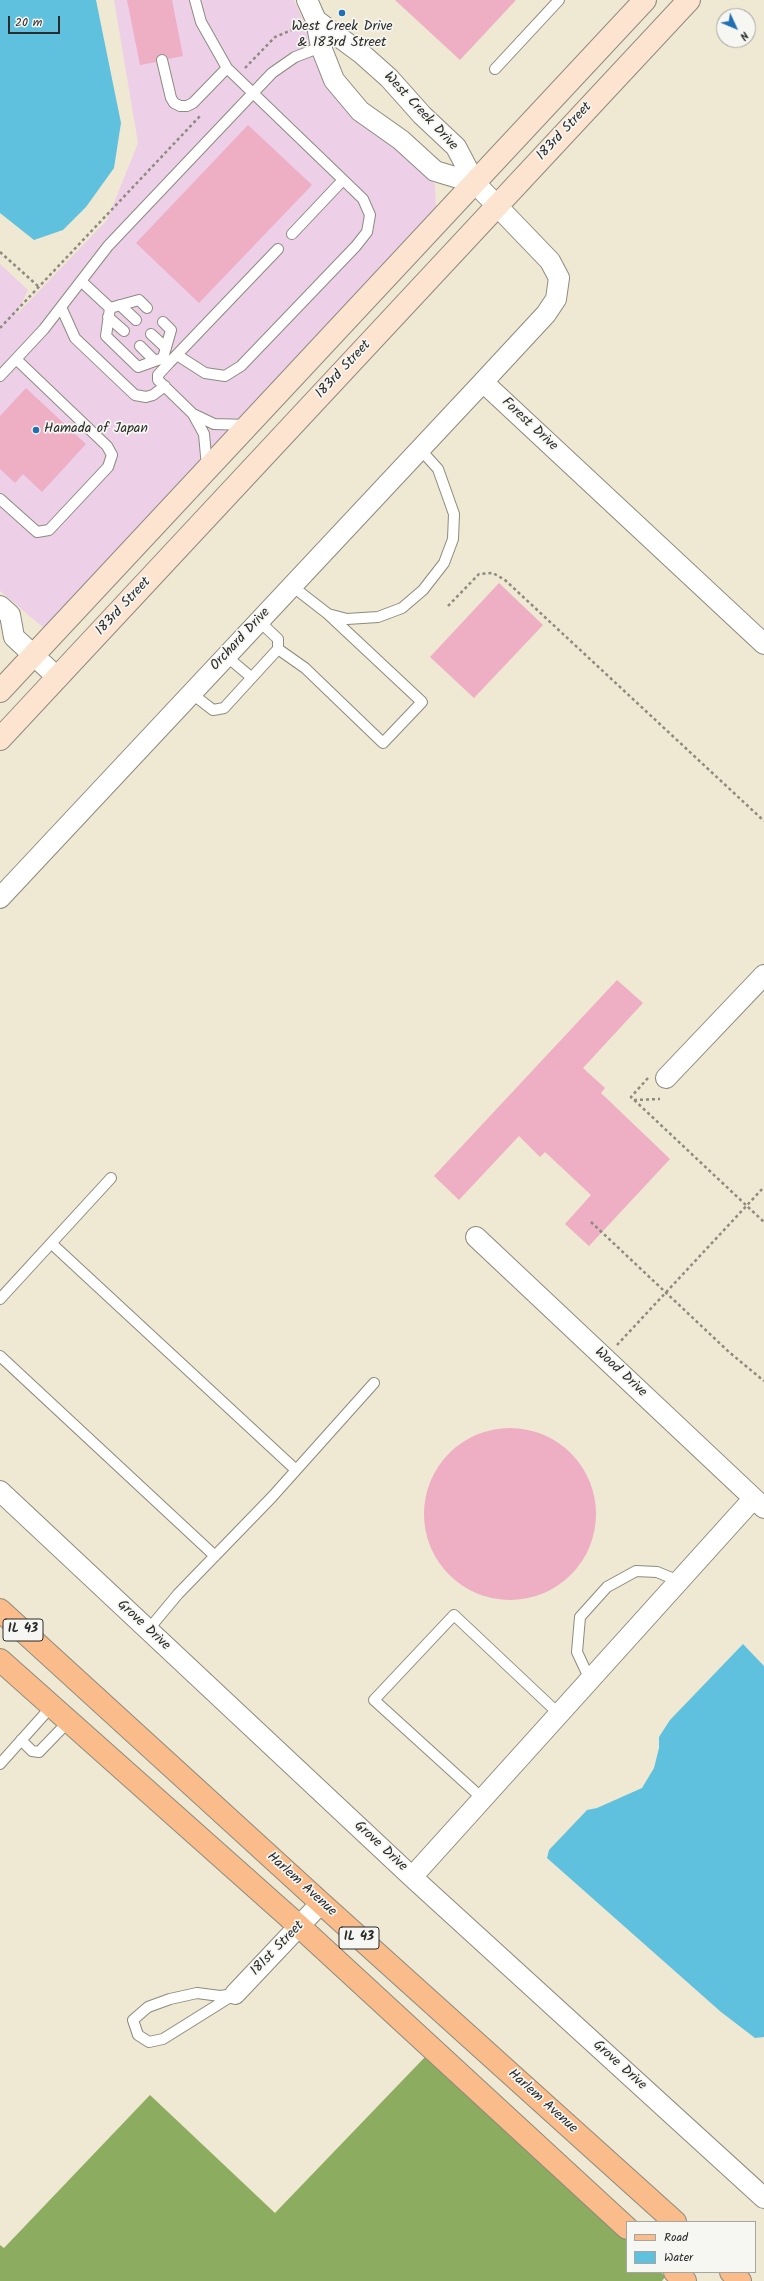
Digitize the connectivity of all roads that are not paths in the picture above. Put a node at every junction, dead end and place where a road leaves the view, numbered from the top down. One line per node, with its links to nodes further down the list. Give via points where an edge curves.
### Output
1 (195, 0): 9 (lane, via 201,22)
2 (307, 0): 6 (street, West Creek Drive)
3 (559, 0): 10 (lane)
4 (645, 0): 13 (street)
5 (689, 0): 14 (street, 183rd Street)
6 (310, 23): 7 (street, West Creek Drive); 13 (street, West Creek Drive, via 362,54 389,78 422,115 456,147)
7 (321, 47): 11 (lane, via 295,57 272,73); 13 (street, West Creek Drive, via 334,80 360,110 401,140 435,171)
8 (162, 60): 9 (lane, via 171,98 180,106 193,103)
9 (227, 68): 11 (lane)
10 (495, 69)
11 (253, 94): 12 (lane); 17 (lane, via 108,246)
12 (344, 180): 15 (lane); 27 (lane, via 363,199 370,215 367,232 252,355 225,376 205,373)
13 (475, 183): 14 (street); 34 (street)
14 (497, 205): 31 (street, via 550,261 559,278 556,299 546,314); 48 (street, 183rd Street)
15 (292, 234)
16 (278, 249): 27 (lane)
17 (81, 281): 19 (lane); 21 (lane)
18 (120, 305): 20 (lane, via 139,300); 21 (lane); 22 (lane)
19 (61, 307): 29 (lane); 32 (lane, via 75,338 135,395 154,395)
20 (147, 308)
21 (109, 312): 24 (lane); 28 (lane, via 106,336 138,367)
22 (136, 320)
23 (163, 322): 28 (lane, via 171,330)
24 (124, 331)
25 (151, 334): 28 (lane)
26 (140, 346): 28 (lane)
27 (177, 355): 28 (lane)
28 (163, 357): 32 (lane, via 158,380)
29 (16, 359): 30 (lane); 37 (lane, via 107,446 112,455 108,467 49,530 37,532)
30 (0, 376)
31 (483, 382): 35 (street, Orchard Drive); 43 (street, Forest Drive)
32 (165, 386): 33 (lane)
33 (193, 414): 34 (lane, via 214,424); 36 (lane, via 204,434)
34 (250, 425): 36 (street)
35 (420, 449): 38 (street, Orchard Drive); 40 (lane, via 438,469 454,514 453,539 444,562 423,590 402,608 378,617 347,619)
36 (208, 471): 45 (street)
37 (0, 499)
38 (292, 586): 40 (lane); 41 (street, Orchard Drive)
39 (0, 606): 42 (street, via 10,615)
40 (328, 614): 44 (lane, via 422,702 383,743 305,668)
41 (259, 621): 44 (lane, via 278,638); 46 (street, Orchard Drive)
42 (7, 637): 45 (street)
43 (764, 644)
44 (278, 649): 47 (lane)
45 (34, 656): 48 (street); 49 (street)
46 (226, 656): 47 (lane); 50 (street, Orchard Drive)
47 (251, 677): 50 (lane, via 224,708 208,707)
48 (58, 678): 51 (street, 183rd Street)
49 (0, 691)
50 (192, 693): 52 (street, Orchard Drive)
51 (0, 739)
52 (0, 898)
53 (764, 975): 54 (street)
54 (658, 1077)
55 (111, 1178): 57 (lane)
56 (476, 1237): 63 (street, Wood Drive)
57 (52, 1244): 58 (lane); 61 (lane)
58 (0, 1299)
59 (0, 1356): 64 (lane)
60 (374, 1383): 61 (lane)
61 (296, 1470): 64 (lane)
62 (0, 1491): 67 (street, Grove Drive)
63 (758, 1503): 65 (street)
64 (215, 1556): 67 (lane)
65 (679, 1581): 69 (street); 69 (lane, via 657,1572 636,1570 607,1587 580,1617 577,1652)
66 (0, 1610): 77 (main road, Harlem Avenue / IL 43)
67 (148, 1630): 76 (street, Grove Drive)
68 (0, 1660): 70 (main road, IL 43)
69 (590, 1680): 71 (street)
70 (51, 1706): 72 (main road, IL 43); 73 (lane)
71 (559, 1714): 75 (street); 75 (lane, via 454,1614 374,1700)
72 (68, 1722): 73 (lane, via 39,1752 32,1751); 78 (main road, IL 43)
73 (21, 1740): 74 (lane)
74 (0, 1764)
75 (483, 1799): 76 (street)
76 (412, 1877): 80 (street, Grove Drive)
77 (321, 1903): 78 (street, 181st Street); 81 (main road, Harlem Avenue / IL 43)
78 (299, 1926): 79 (street, 181st Street); 82 (main road, IL 43)
79 (235, 1994): 79 (lane, via 163,2039 149,2042 138,2035 133,2020 148,2007 197,1993 220,1996)
80 (764, 2198)
81 (674, 2221)
82 (626, 2227)
83 (732, 2273): 84 (main road)
84 (740, 2281)

